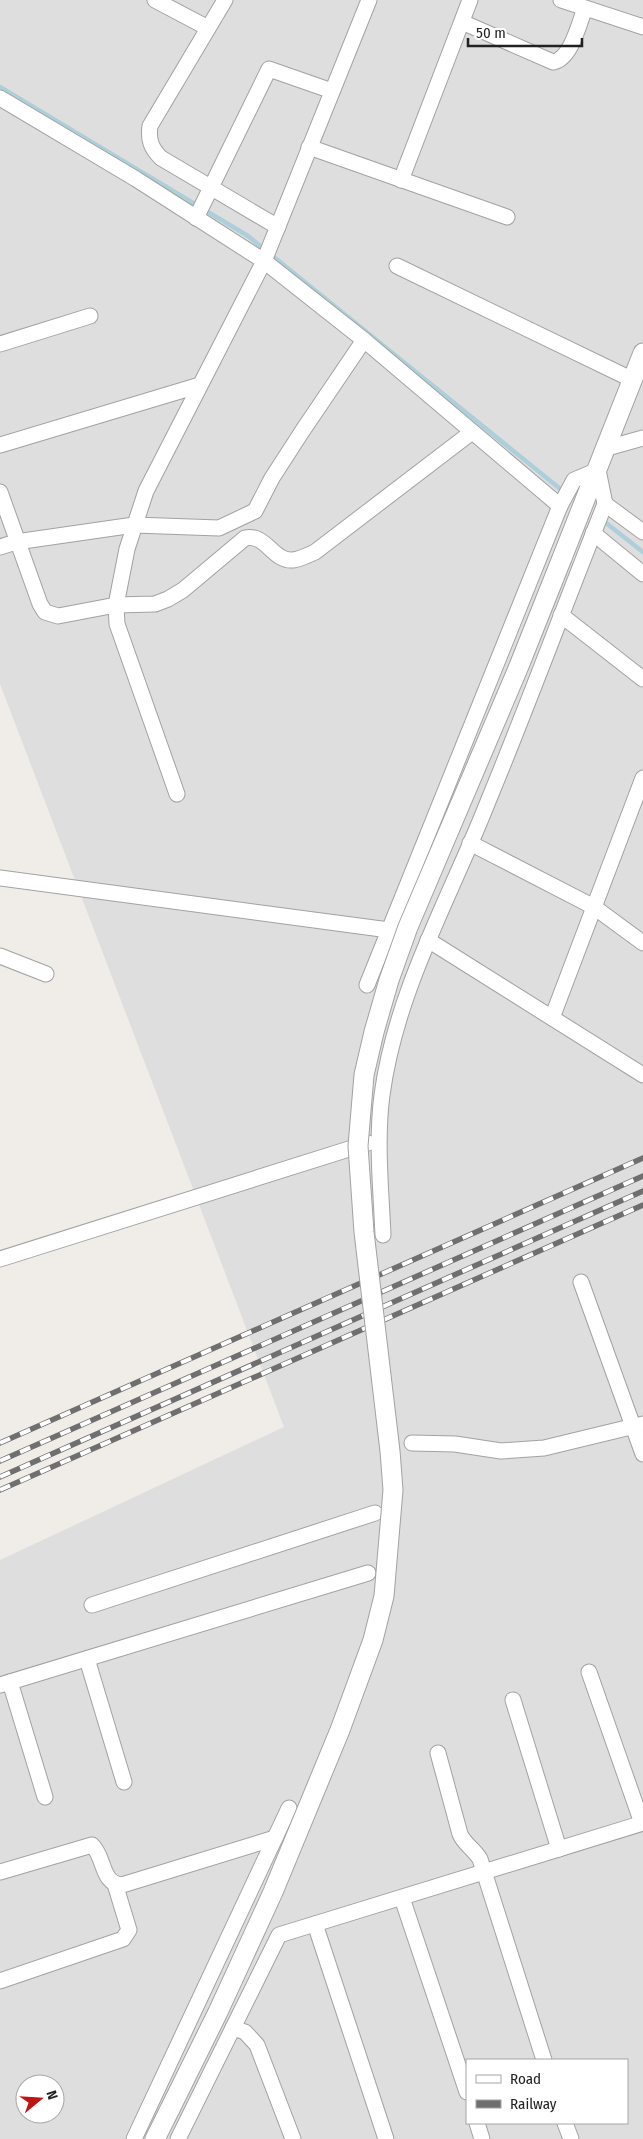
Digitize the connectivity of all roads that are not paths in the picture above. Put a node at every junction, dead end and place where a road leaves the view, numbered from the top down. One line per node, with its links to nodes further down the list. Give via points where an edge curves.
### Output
1 (156, 0): 9 (street)
2 (225, 0): 9 (street)
3 (369, 0): 10 (street)
4 (470, 0): 7 (street)
5 (560, 0): 6 (street)
6 (585, 8): 7 (street, via 567,54 562,60 553,62); 8 (street)
7 (462, 22): 13 (street)
8 (643, 27)
9 (208, 28): 14 (street, via 162,103 150,126 149,136 154,151 161,158)
10 (332, 91): 12 (street); 14 (street, via 269,69)
11 (0, 98): 15 (street)
12 (309, 147): 13 (street); 17 (street)
13 (401, 180): 16 (street)
14 (212, 188): 15 (street); 17 (street)
15 (200, 211): 18 (street)
16 (507, 217)
17 (275, 233): 18 (street)
18 (264, 258): 21 (street); 25 (street)
19 (397, 266): 24 (street)
20 (90, 316): 22 (street)
21 (364, 340): 26 (street); 34 (street, via 282,462 255,512 219,528)
22 (0, 344)
23 (643, 353): 24 (street)
24 (633, 380): 29 (street)
25 (200, 385): 28 (street); 34 (street, via 146,491)
26 (472, 432): 32 (street); 39 (street, via 315,552 292,560 284,559 252,536 245,538 168,599 155,604)
27 (643, 438): 29 (street)
28 (0, 445)
29 (607, 448): 30 (street)
30 (598, 470): 32 (street, via 574,480); 33 (street); 89 (street, bridge, via 516,675 408,927 389,980 364,1075 358,1156 393,1490 384,1596 373,1640 340,1730 273,1892)
31 (0, 492): 36 (street)
32 (564, 498): 48 (street)
33 (599, 518): 35 (street); 38 (street); 40 (street)
34 (134, 525): 36 (street); 39 (street)
35 (643, 532)
36 (16, 542): 37 (street); 39 (street, via 45,612 58,616)
37 (0, 547)
38 (643, 574)
39 (116, 605): 43 (street, via 116,624)
40 (561, 615): 41 (street); 45 (street)
41 (643, 679)
42 (643, 778): 44 (street)
43 (177, 794)
44 (638, 809): 47 (street)
45 (470, 843): 47 (street); 49 (street)
46 (0, 878): 48 (street)
47 (594, 907): 50 (street); 54 (street)
48 (389, 930): 53 (street)
49 (428, 940): 54 (street); 56 (street, via 397,1024 382,1096)
50 (643, 943)
51 (0, 956): 52 (street)
52 (46, 974)
53 (367, 985)
54 (552, 1018): 55 (street)
55 (643, 1075)
56 (380, 1139): 57 (street); 58 (street)
57 (383, 1235)
58 (0, 1259)
59 (581, 1282): 60 (street)
60 (638, 1425): 61 (street, via 544,1448 501,1451 455,1444); 62 (street)
61 (412, 1444)
62 (643, 1454)
63 (375, 1513): 65 (street)
64 (368, 1573): 66 (street)
65 (92, 1605)
66 (87, 1659): 68 (street); 71 (street)
67 (589, 1672): 74 (street)
68 (5, 1684): 72 (street)
69 (513, 1700): 76 (street)
70 (438, 1753): 78 (street, via 462,1840 476,1852)
71 (124, 1782)
72 (45, 1797)
73 (289, 1808): 75 (street)
74 (642, 1823): 76 (street)
75 (275, 1838): 79 (street, via 132,1882); 88 (street)
76 (559, 1849): 78 (street)
77 (0, 1872): 79 (street, via 92,1845 109,1881)
78 (484, 1872): 80 (street); 84 (street)
79 (115, 1884): 82 (street, via 129,1930 123,1939)
80 (402, 1898): 81 (street); 85 (street)
81 (315, 1924): 83 (street, via 279,1935); 92 (street)
82 (0, 1981)
83 (233, 2028): 90 (street); 91 (street, via 245,2032 257,2045)
84 (544, 2059)
85 (466, 2089)
86 (477, 2124): 93 (street)
87 (565, 2124): 94 (street)
88 (134, 2139)
89 (154, 2139)
90 (178, 2139)
91 (293, 2139)
92 (386, 2139)
93 (482, 2139)
94 (571, 2139)

